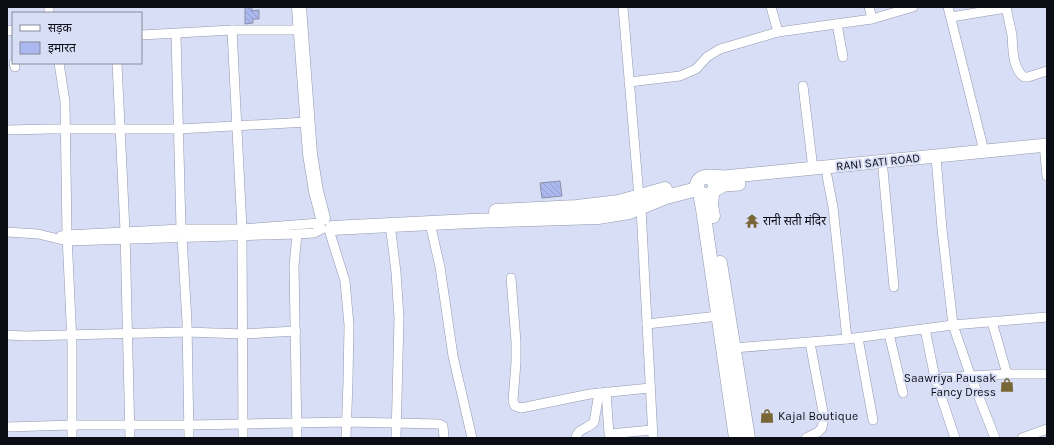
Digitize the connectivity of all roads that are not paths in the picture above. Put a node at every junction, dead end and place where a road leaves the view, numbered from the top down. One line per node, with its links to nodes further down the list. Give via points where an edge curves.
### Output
1 (299, 7): 13 (main road)
2 (308, 7): 39 (main road, via 320,171)
3 (623, 7): 21 (street)
4 (771, 7): 14 (street)
5 (869, 7): 10 (street)
6 (913, 7): 10 (street)
7 (948, 7): 9 (street)
8 (1006, 7): 9 (street); 20 (street, via 1014,57 1020,74 1028,77)
9 (951, 17): 30 (street)
10 (872, 19): 11 (street)
11 (837, 24): 14 (street); 17 (street)
12 (232, 30): 13 (street); 15 (street); 24 (street)
13 (300, 30): 23 (main road)
14 (778, 32): 21 (street, via 720,48 707,56 696,69 680,76)
15 (176, 34): 16 (street); 27 (street)
16 (142, 35)
17 (843, 57)
18 (59, 64): 26 (street)
19 (117, 64): 25 (street)
20 (1047, 71)
21 (629, 82): 37 (street)
22 (803, 86): 32 (street)
23 (308, 122): 24 (street); 39 (main road, via 316,191)
24 (236, 125): 27 (street); 43 (street)
25 (120, 128): 26 (street); 27 (street); 45 (street)
26 (66, 129): 28 (street); 46 (street)
27 (179, 129): 42 (street)
28 (7, 130)
29 (1046, 149): 30 (street, RANI SATI ROAD); 31 (street); 35 (street)
30 (984, 150): 31 (street, RANI SATI ROAD)
31 (936, 161): 32 (street, RANI SATI ROAD); 33 (street); 53 (street)
32 (813, 169): 36 (street, RANI SATI ROAD, via 724,177)
33 (883, 170): 34 (street); 48 (street)
34 (827, 176): 36 (street); 63 (street, via 833,207)
35 (1047, 176)
36 (705, 187): 37 (main road, via 676,185); 49 (main road, via 703,209); 65 (main road, via 711,205)
37 (640, 202): 38 (main road, via 620,214 598,217); 39 (main road, via 379,216); 52 (street)
38 (430, 223): 40 (main road); 92 (street, via 440,267 453,356)
39 (327, 224): 40 (main road); 43 (street); 44 (street, via 314,233); 74 (street, via 344,281 347,310)
40 (390, 224): 77 (street, via 399,318)
41 (7, 232): 46 (street)
42 (182, 233): 43 (street); 45 (street); 56 (street)
43 (242, 233): 44 (street); 58 (street)
44 (297, 234): 55 (street, via 294,266)
45 (125, 235): 46 (street); 57 (street)
46 (67, 238): 61 (street)
47 (511, 278): 71 (street, via 516,342 513,391 515,406 521,408)
48 (894, 288)
49 (718, 316): 52 (street); 94 (main road)
50 (1047, 317): 51 (street)
51 (992, 322): 53 (street); 66 (street)
52 (647, 324): 70 (street)
53 (953, 326): 54 (street); 68 (street)
54 (925, 329): 59 (street); 69 (street)
55 (296, 331): 58 (street); 76 (street)
56 (187, 332): 57 (street); 58 (street); 80 (street)
57 (128, 334): 61 (street); 79 (street)
58 (243, 334): 75 (street)
59 (889, 334): 62 (street); 72 (street)
60 (7, 335): 61 (street)
61 (72, 335): 78 (street)
62 (858, 338): 63 (street); 73 (street)
63 (847, 339): 64 (street)
64 (810, 342): 65 (street); 96 (street, via 824,417 822,428)
65 (734, 348): 95 (main road)
66 (1007, 374): 67 (street); 68 (street)
67 (1047, 374)
68 (971, 377): 69 (street); 98 (street)
69 (935, 378): 97 (street)
70 (650, 388): 71 (street); 83 (street)
71 (602, 392): 83 (street, via 609,434); 93 (street, via 594,422 580,430)
72 (903, 393)
73 (873, 420)
74 (347, 422): 76 (street); 77 (street); 89 (street)
75 (243, 424): 76 (street); 80 (street); 87 (street)
76 (297, 424): 88 (street)
77 (397, 424): 90 (street); 91 (street, via 439,424 443,426)
78 (72, 425): 79 (street); 81 (street); 84 (street)
79 (130, 425): 80 (street); 85 (street)
80 (189, 425): 86 (street)
81 (7, 427)
82 (1047, 429): 99 (street)
83 (652, 434)
84 (72, 438)
85 (130, 438)
86 (189, 438)
87 (243, 438)
88 (297, 438)
89 (346, 438)
90 (396, 438)
91 (444, 438)
92 (472, 438)
93 (576, 438)
94 (736, 438)
95 (748, 438)
96 (806, 438)
97 (955, 438)
98 (995, 438)
99 (1022, 438)

